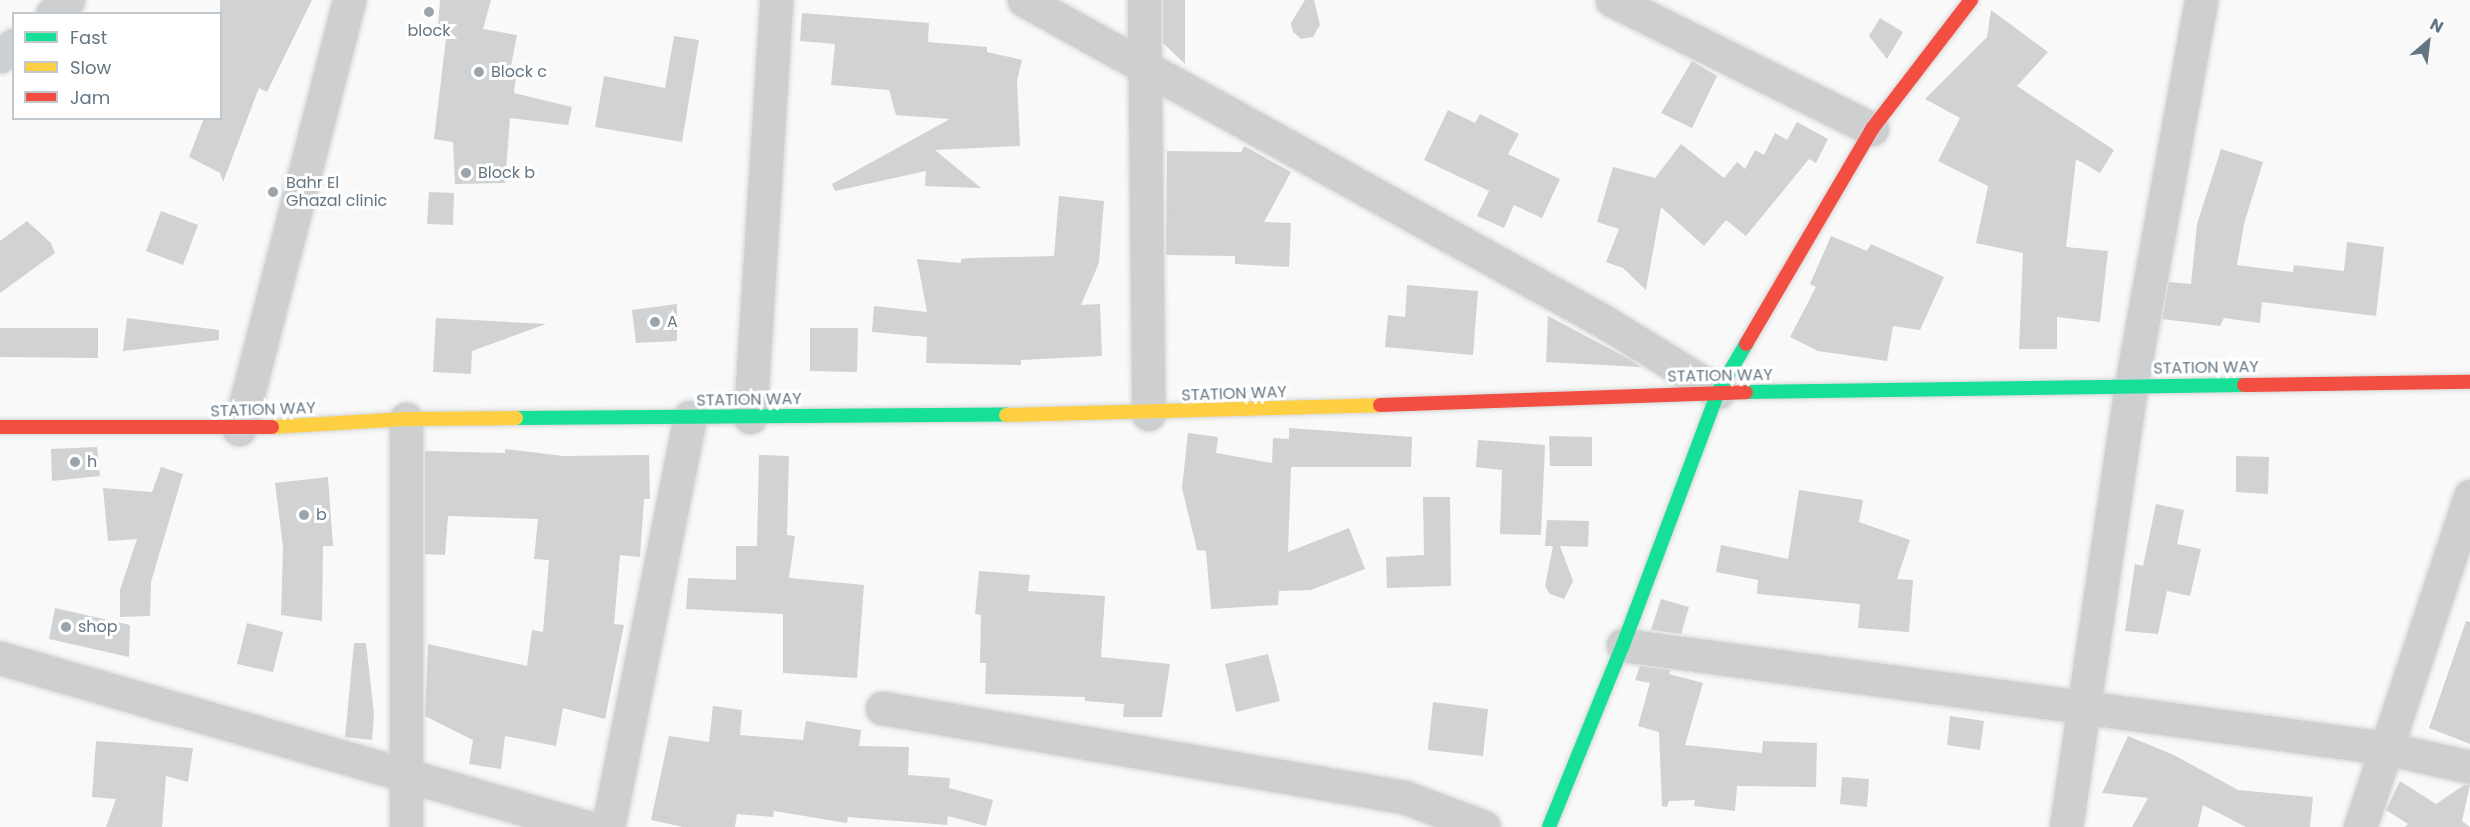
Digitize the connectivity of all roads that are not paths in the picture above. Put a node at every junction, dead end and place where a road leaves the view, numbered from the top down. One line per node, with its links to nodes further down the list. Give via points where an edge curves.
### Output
1 (68, 0): 9 (street)
2 (349, 0): 22 (street)
3 (776, 0): 19 (street)
4 (1024, 0): 12 (street)
5 (1144, 0): 12 (street)
6 (1612, 0): 13 (street)
7 (1971, 0): 13 (main road)
8 (2201, 0): 15 (street)
9 (54, 12)
10 (12, 47): 11 (street)
11 (0, 56)
12 (1144, 64): 16 (street, via 1602,321); 17 (street)
13 (1872, 129): 16 (main road)
14 (2470, 382): 15 (main road, STATION WAY)
15 (2131, 386): 16 (main road, STATION WAY); 27 (street)
16 (1718, 392): 17 (main road, STATION WAY); 24 (main road)
17 (1149, 414): 19 (main road, STATION WAY)
18 (690, 417): 19 (main road, STATION WAY); 20 (main road, STATION WAY); 33 (street)
19 (750, 417)
20 (406, 419): 22 (main road, STATION WAY); 30 (street)
21 (0, 427): 22 (main road, STATION WAY)
22 (239, 429)
23 (2470, 496): 28 (street)
24 (1623, 645): 27 (street); 35 (main road)
25 (0, 658): 30 (street)
26 (882, 708): 34 (street, via 1404,797)
27 (2082, 708): 28 (street); 36 (street)
28 (2385, 748): 29 (street); 37 (street)
29 (2470, 767)
30 (405, 777): 31 (street); 32 (street)
31 (406, 827)
32 (586, 827)
33 (608, 827)
34 (1484, 827)
35 (1549, 827)
36 (2066, 827)
37 (2360, 827)

